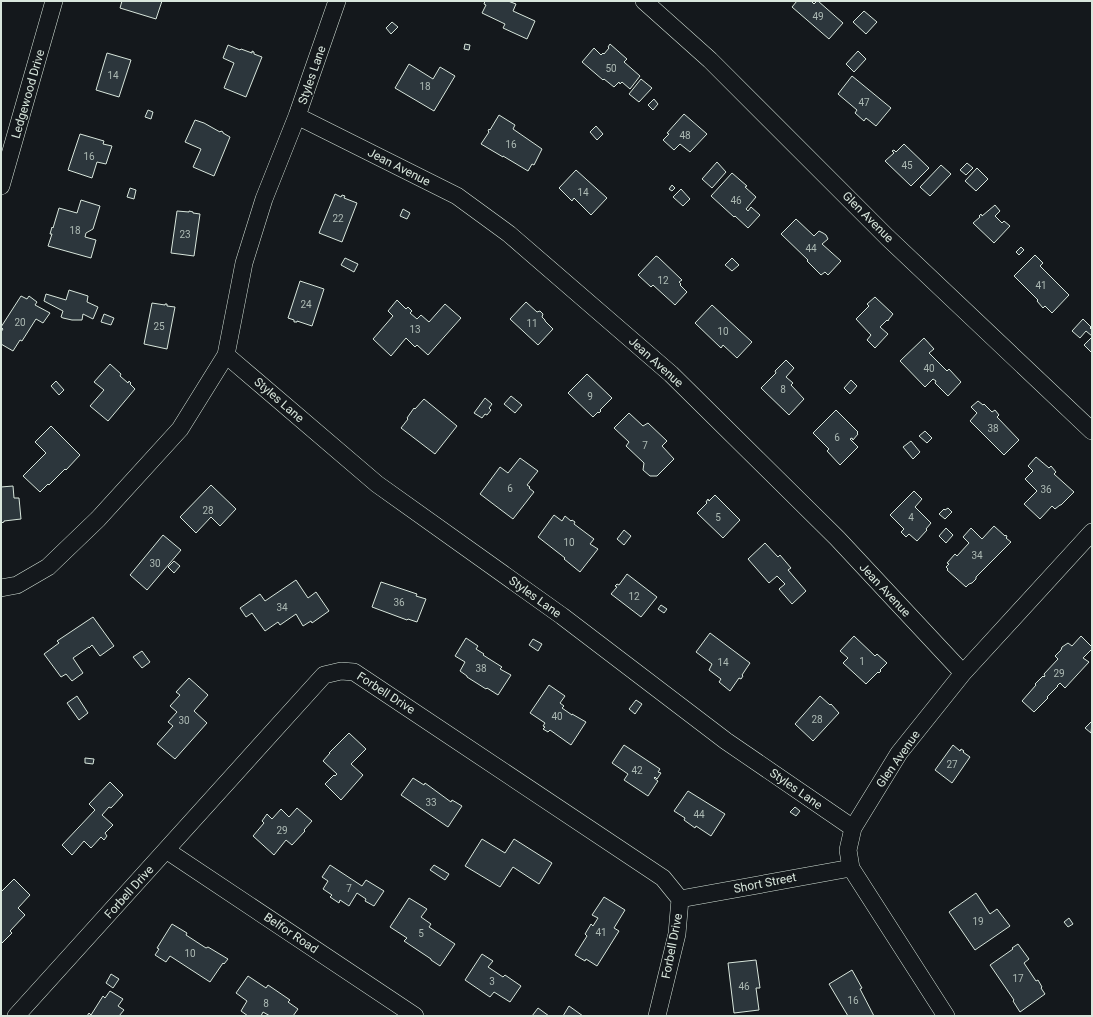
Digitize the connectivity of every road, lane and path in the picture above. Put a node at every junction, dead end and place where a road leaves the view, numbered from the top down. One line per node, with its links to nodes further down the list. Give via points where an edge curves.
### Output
1 (54, 1): 5 (street, Ledgewood Drive)
2 (338, 1): 4 (street, Styles Lane)
3 (644, 1): 7 (street, Glen Avenue, via 710,60 887,236)
4 (297, 116): 6 (street, Styles Lane, via 264,199 246,256); 10 (street, Jean Avenue, via 457,196 509,234 671,374 837,538)
5 (2, 184)
6 (226, 355): 9 (street, Styles Lane, via 180,429 98,519 48,567 17,585); 11 (street, Styles Lane, via 377,484 562,616 726,741)
7 (1092, 431)
8 (1092, 532): 10 (street, Glen Avenue)
9 (1, 588)
10 (963, 674): 11 (street, Glen Avenue, via 899,753)
11 (853, 828): 13 (street, Glen Avenue, via 848,850)
12 (166, 850): 14 (street, Forbell Drive, via 324,675 341,671 354,672 663,878); 15 (street, Forbell Drive); 16 (street, Belfor Road)
13 (851, 868): 14 (street, Short Street); 18 (street, Glen Avenue)
14 (680, 898): 17 (street, Forbell Drive, via 677,934)
15 (16, 1016)
16 (415, 1016)
17 (657, 1016)
18 (946, 1016)

